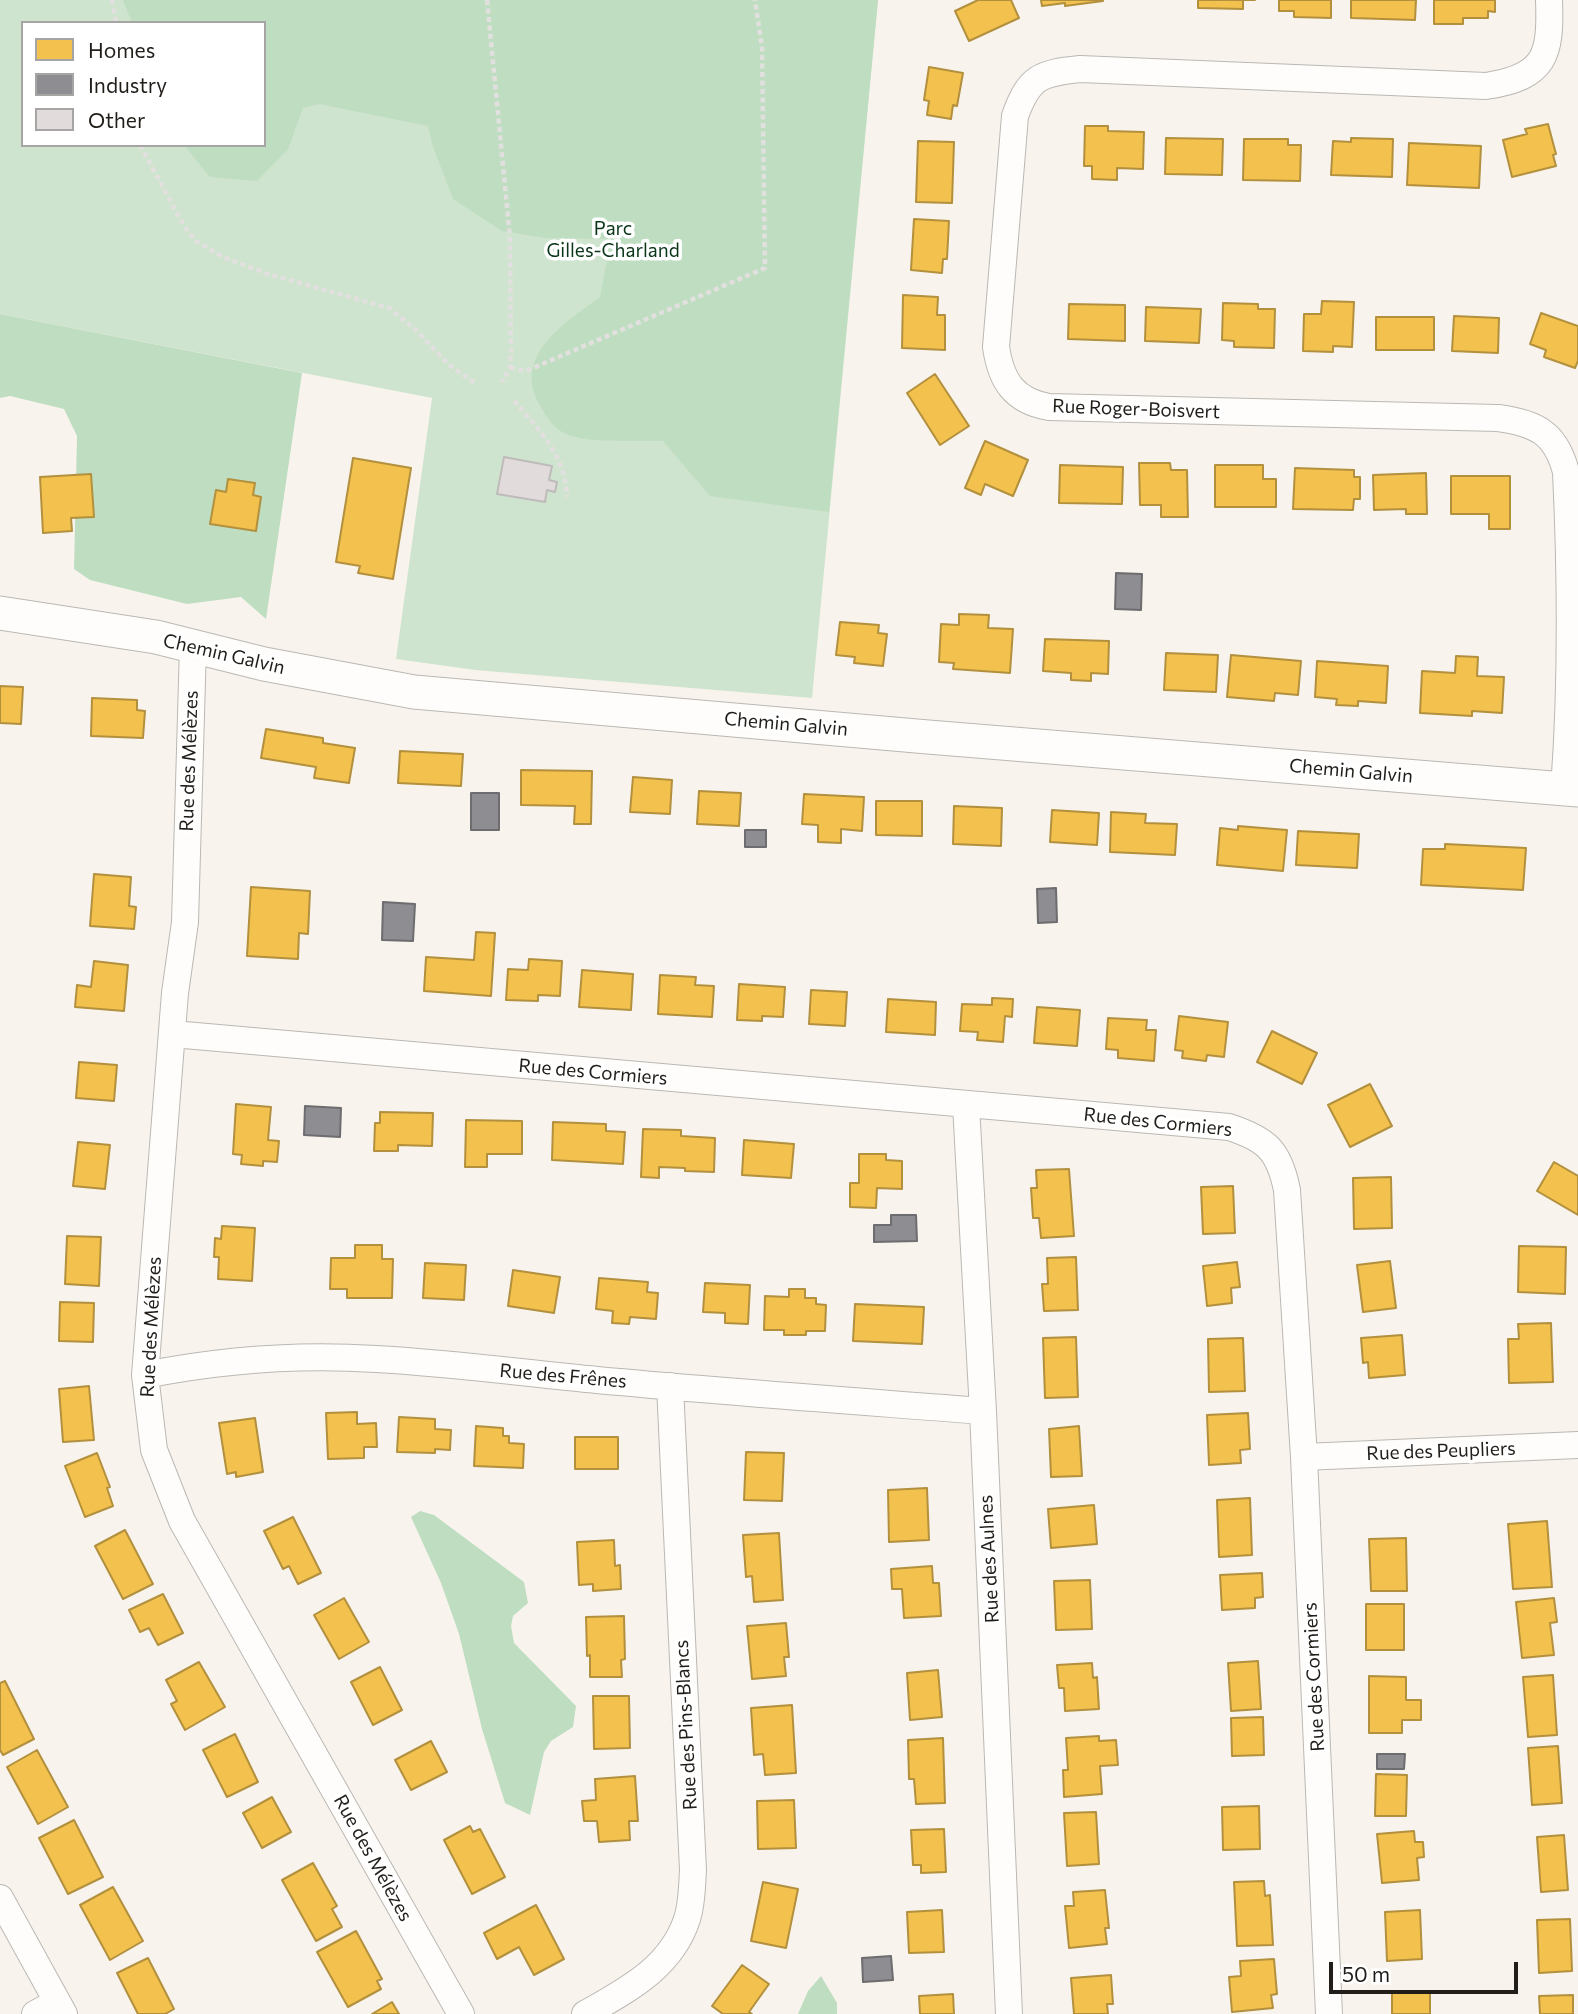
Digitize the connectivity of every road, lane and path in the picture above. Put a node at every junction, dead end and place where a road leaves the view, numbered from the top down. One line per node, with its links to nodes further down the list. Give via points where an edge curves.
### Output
1 (112, 0): 5 (path)
2 (487, 0): 7 (path, via 510,238)
3 (755, 0): 7 (path, via 762,48 765,268 526,371)
4 (1549, 0): 14 (street, Rue Roger-Boisvert, via 1546,54 1531,72 1510,83 1486,86 1080,69 1035,80 1023,94 1015,116 996,348 999,368 1009,385 1035,405 1498,418 1539,429 1554,441 1566,472 1572,584)
5 (116, 21)
6 (140, 147): 9 (path, via 195,240 223,257 268,274 389,308)
7 (510, 368): 8 (path)
8 (502, 382)
9 (476, 384)
10 (514, 401): 11 (path, via 550,442)
11 (567, 497)
12 (0, 613): 13 (street, Chemin Galvin)
13 (193, 646): 14 (street, Chemin Galvin, via 414,692); 15 (street, Rue des Mélèzes, via 185,922)
14 (1571, 790)
15 (173, 1034): 16 (street, Rue des Cormiers); 17 (street, Rue des Mélèzes)
16 (966, 1105): 19 (street, Rue des Aulnes); 21 (street, Rue des Cormiers, via 1229,1127 1262,1140 1282,1167 1287,1190)
17 (145, 1376): 18 (street, Rue des Frênes, via 194,1365 318,1357); 24 (street, Rue des Mélèzes, via 154,1450 182,1521)
18 (670, 1386): 19 (street, Rue des Frênes); 25 (street, Rue des Pins-Blancs, via 691,1897 687,1919 660,1965 639,1984)
19 (983, 1411): 26 (street, Rue des Aulnes)
20 (1578, 1445): 21 (street, Rue des Peupliers)
21 (1304, 1457): 27 (street, Rue des Cormiers)
22 (0, 1898): 23 (street)
23 (52, 2010)
24 (461, 2014)
25 (585, 2014)
26 (1009, 2014)
27 (1329, 2014)

